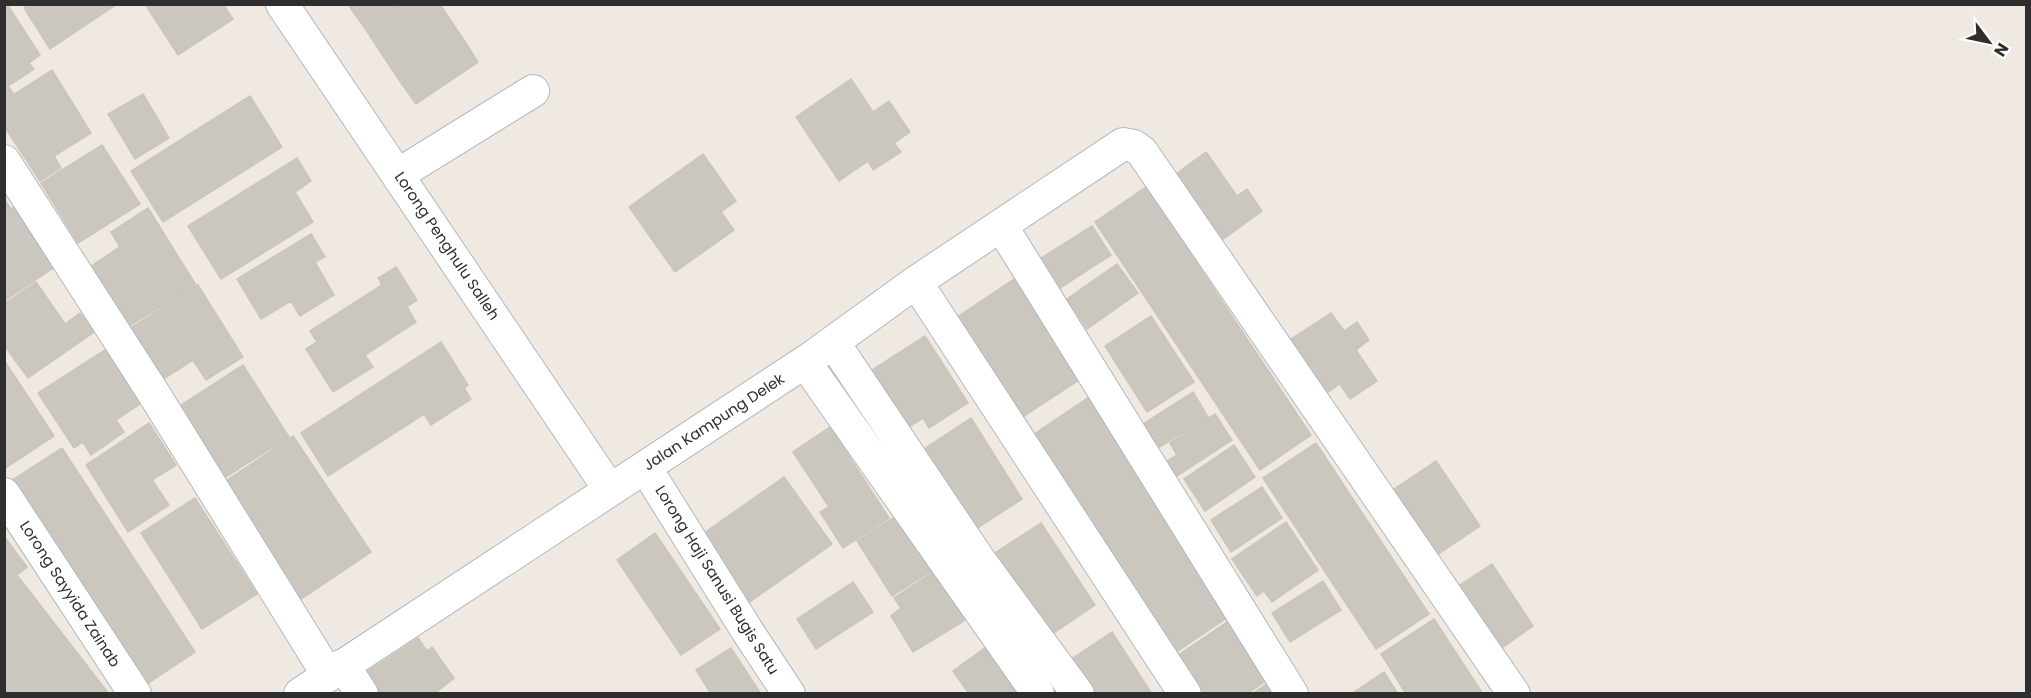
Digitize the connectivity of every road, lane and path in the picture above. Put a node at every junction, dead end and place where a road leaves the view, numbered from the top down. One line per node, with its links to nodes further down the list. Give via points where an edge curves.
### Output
1 (282, 4): 4 (street, Lorong Penghulu Salleh)
2 (533, 91): 4 (street)
3 (4, 162): 12 (street)
4 (399, 174): 10 (street, Lorong Penghulu Salleh)
5 (1002, 226): 6 (street, Jalan Kampung Delek); 20 (street); 21 (street, Jalan Kampung Delek, via 1123,144 1142,152)
6 (916, 282): 7 (street, Jalan Kampung Delek); 19 (street)
7 (832, 342): 8 (street, Jalan Kampung Delek); 18 (street, via 978,558)
8 (804, 362): 9 (street, Jalan Kampung Delek); 17 (street)
9 (645, 467): 10 (street, Jalan Kampung Delek); 16 (street, Lorong Haji Sanusi Bugis Satu)
10 (610, 490): 12 (street, Jalan Kampung Delek)
11 (4, 494): 13 (street, Lorong Sayyida Zainab)
12 (336, 670): 14 (street, Jalan Kampung Delek); 15 (street)
13 (135, 693)
14 (300, 693)
15 (362, 693)
16 (789, 693)
17 (1038, 693)
18 (1078, 693)
19 (1185, 693)
20 (1292, 693)
21 (1514, 693)

